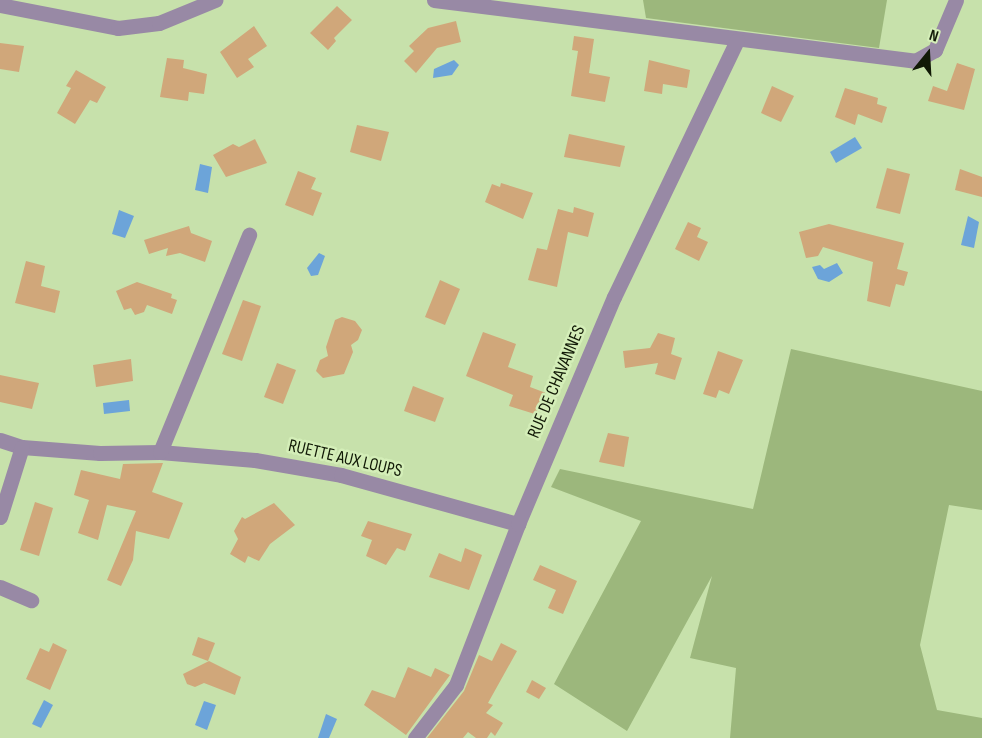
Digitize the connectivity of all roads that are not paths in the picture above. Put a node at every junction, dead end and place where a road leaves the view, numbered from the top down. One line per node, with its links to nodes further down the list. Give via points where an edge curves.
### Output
1 (215, 0): 4 (street, via 159,23 118,28)
2 (434, 0): 5 (street)
3 (956, 0): 5 (street, via 935,50 915,61 776,41)
4 (0, 5)
5 (737, 40): 11 (street, RUE DE CHAVANNES, via 614,297)
6 (249, 235): 9 (street)
7 (0, 440): 8 (street, RUETTE AUX LOUPS)
8 (22, 447): 9 (street, RUETTE AUX LOUPS, via 100,453); 10 (street)
9 (160, 452): 11 (street, RUETTE AUX LOUPS, via 255,460 341,475)
10 (0, 516)
11 (518, 524): 14 (street, RUE DE CHAVANNES, via 456,685)
12 (0, 587): 13 (street)
13 (31, 600)
14 (415, 738)

